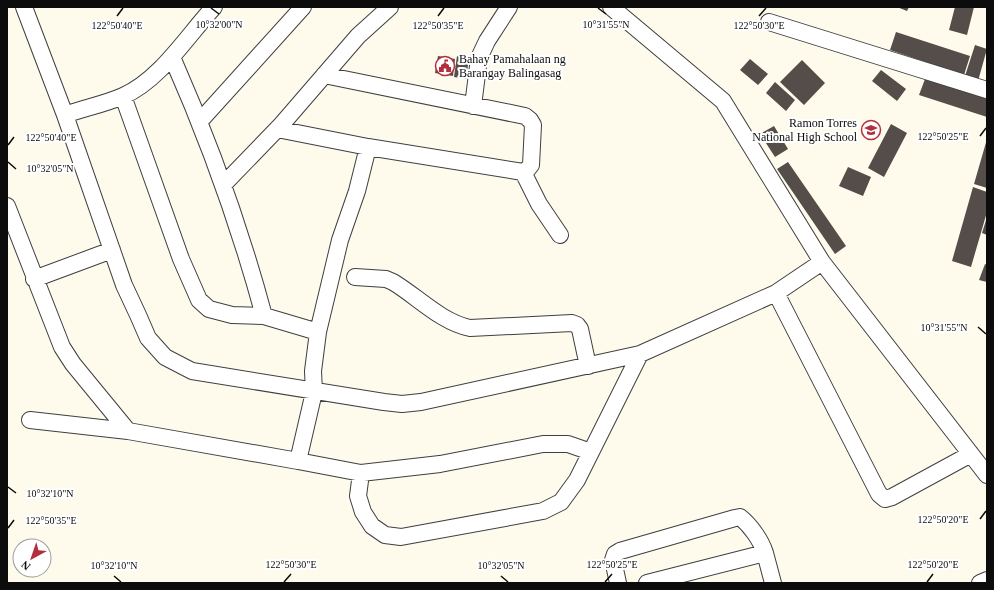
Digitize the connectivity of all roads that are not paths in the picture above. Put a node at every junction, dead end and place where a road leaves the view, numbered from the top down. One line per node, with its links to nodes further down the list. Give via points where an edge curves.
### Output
1 (24, 7): 13 (street)
2 (214, 7): 8 (street)
3 (303, 7): 14 (street)
4 (390, 7): 9 (street, via 358,36)
5 (509, 7): 12 (street, via 479,58)
6 (612, 7): 22 (street, via 723,101)
7 (769, 22): 10 (street)
8 (172, 56): 11 (street, via 146,82); 14 (street)
9 (324, 75): 12 (street); 15 (street)
10 (987, 90)
11 (123, 96): 13 (street); 26 (street, via 181,259 199,300 208,309 232,315)
12 (474, 106): 17 (street, via 524,116 530,120 533,126 531,165)
13 (65, 115): 21 (street)
14 (200, 121): 18 (street)
15 (277, 129): 16 (street); 18 (street)
16 (368, 147): 17 (street); 27 (street, via 357,191 340,240)
17 (522, 172): 20 (street)
18 (224, 184): 26 (street)
19 (7, 206): 24 (street)
20 (560, 235)
21 (112, 250): 24 (street); 30 (street, via 124,285 148,338 165,357 192,371)
22 (822, 262): 25 (street); 34 (street)
23 (356, 277): 29 (street, via 386,279 393,282 459,326 470,328 572,323 580,329)
24 (34, 279): 32 (street, via 67,357)
25 (776, 294): 28 (street); 34 (street, via 879,494 885,499)
26 (264, 316): 27 (street)
27 (318, 332): 30 (street, via 313,371)
28 (640, 354): 29 (street); 33 (street)
29 (588, 366): 30 (street, via 421,402 390,403)
30 (314, 392): 35 (street)
31 (30, 420): 32 (street)
32 (128, 431): 35 (street)
33 (591, 452): 36 (street, via 568,444 543,444 440,464); 36 (street, via 577,480 561,502 543,511 401,537 385,535 372,526 363,512 358,496)
34 (970, 454): 37 (street)
35 (298, 461): 36 (street)
36 (361, 472)
37 (987, 475)
38 (765, 553): 40 (street, via 763,546 745,521 740,517 735,518 620,550 613,560); 41 (street); 42 (street)
39 (987, 580): 43 (street)
40 (618, 583)
41 (647, 583)
42 (773, 583)
43 (980, 583)

